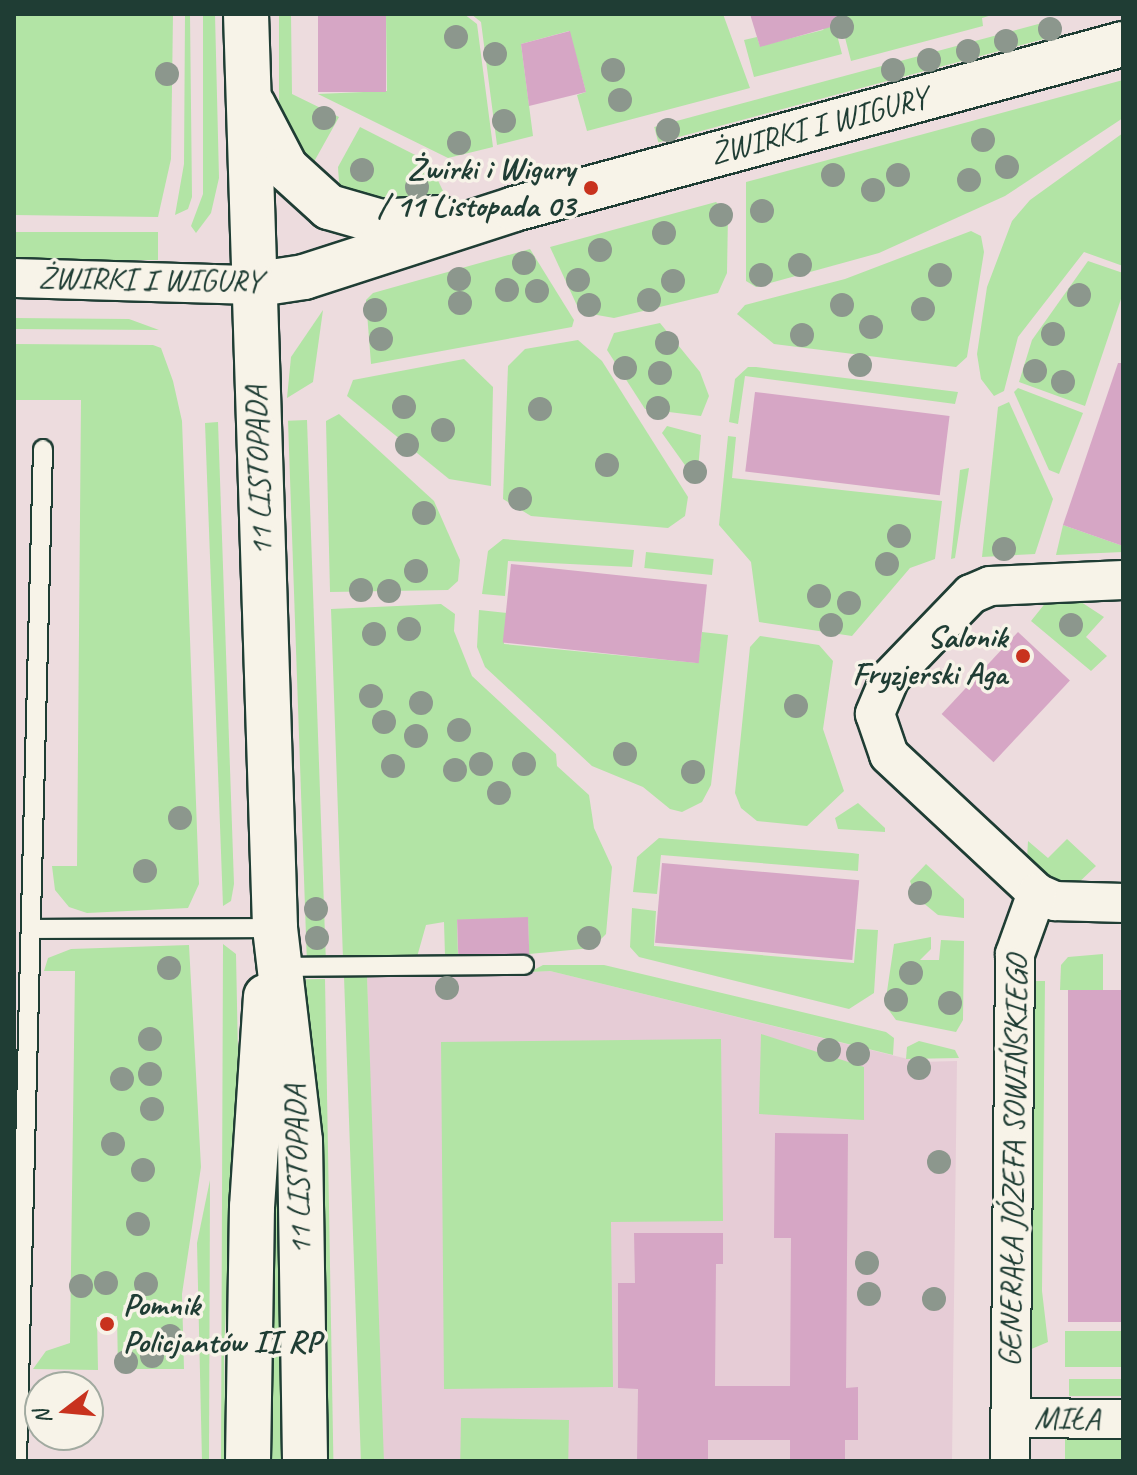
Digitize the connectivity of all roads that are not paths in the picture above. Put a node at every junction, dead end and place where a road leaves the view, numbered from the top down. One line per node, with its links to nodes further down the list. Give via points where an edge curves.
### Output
1 (246, 14): 3 (main road, 11 LISTOPADA)
2 (1123, 44): 4 (main road, ŻWIRKI I WIGURY)
3 (248, 95): 4 (main road, ŻWIRKI I WIGURY, via 286,168 329,207 393,223); 6 (main road, 11 LISTOPADA)
4 (514, 209): 6 (main road, ŻWIRKI I WIGURY, via 378,256)
5 (14, 278): 6 (street, ŻWIRKI I WIGURY)
6 (252, 285): 12 (main road, 11 LISTOPADA)
7 (43, 449): 11 (lane)
8 (1123, 580): 9 (street, via 990,586 971,594 878,698 877,727 889,755)
9 (1037, 893): 10 (street, via 1055,901); 14 (street, GENERAŁA JÓZEFA SOWIŃSKIEGO, via 1015,954)
10 (1123, 903)
11 (33, 929): 12 (lane); 16 (lane)
12 (278, 947): 13 (lane); 17 (main road, 11 LISTOPADA, via 252,1207); 18 (main road, 11 LISTOPADA, via 300,1141)
13 (524, 965)
14 (1011, 1418): 15 (street, MIŁA); 19 (street, GENERAŁA JÓZEFA SOWIŃSKIEGO)
15 (1123, 1419)
16 (17, 1461)
17 (248, 1461)
18 (305, 1461)
19 (1010, 1461)

